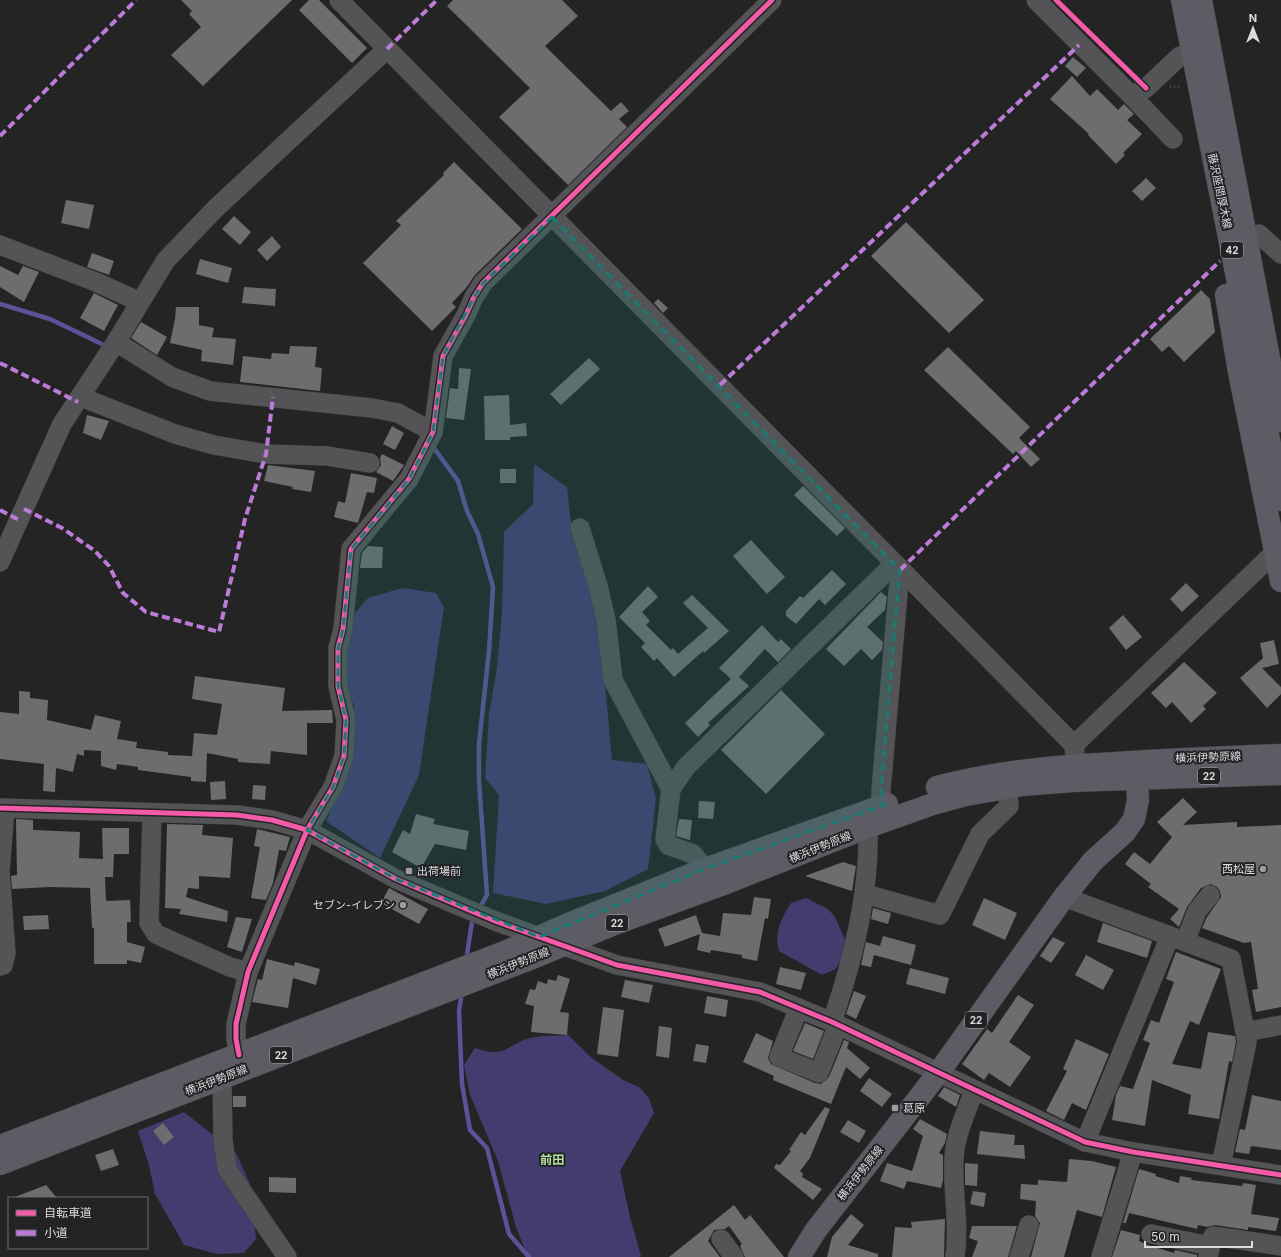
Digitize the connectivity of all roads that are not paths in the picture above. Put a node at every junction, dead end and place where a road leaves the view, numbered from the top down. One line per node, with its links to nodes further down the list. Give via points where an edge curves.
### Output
1 (339, 0): 6 (street)
2 (772, 0): 11 (street)
3 (1036, 0): 8 (street)
4 (1182, 0): 7 (main road, 藤沢座間厚木線 / 42)
5 (1201, 0): 9 (main road, 藤沢座間厚木線 / 42)
6 (386, 49): 11 (street); 15 (street, via 216,208 166,260)
7 (1193, 53): 8 (street, via 1180,56 1146,88); 9 (main road, 藤沢座間厚木線 / 42)
8 (1130, 94): 10 (street)
9 (1212, 108): 12 (main road, 42, via 1245,172); 19 (main road, 藤沢座間厚木線 / 42); 22 (main road, 藤沢座間厚木線 / 42); 24 (main road, 42, via 1209,199 1239,372)
10 (1173, 139)
11 (552, 217): 20 (street, via 483,283 474,296 443,356); 26 (street)
12 (1259, 234): 14 (street); 17 (main road, 42)
13 (0, 245): 15 (street)
14 (1281, 254)
15 (140, 302): 16 (street)
16 (116, 342): 18 (street); 20 (street, via 172,377 210,391 378,409 398,413)
17 (1281, 353)
18 (81, 397): 21 (street, via 175,434 214,445 266,454 327,456); 25 (street, via 62,424)
19 (1281, 421)
20 (433, 432): 38 (street, via 409,479 351,549 343,629 338,648 338,686 346,720 344,756 333,787)
21 (370, 463)
22 (1281, 500)
23 (580, 528): 33 (street, via 606,620 613,680)
24 (1275, 552): 27 (main road, 42); 28 (street)
25 (0, 562)
26 (897, 567): 28 (street); 33 (street, via 686,766); 34 (street, via 880,799)
27 (1281, 581)
28 (1075, 755): 30 (main road, 横浜伊勢原線 / 22); 34 (main road, 横浜伊勢原線 / 22, via 1038,768 972,778)
29 (1281, 755): 30 (main road, 横浜伊勢原線 / 22)
30 (1137, 770): 31 (main road, 横浜伊勢原線 / 22); 32 (main road, 横浜伊勢原線 / 22, via 1073,781); 42 (main road, 横浜伊勢原線 / 22, via 1138,800 1134,819 1125,832 1093,861)
31 (1281, 774)
32 (1007, 787): 37 (main road, 横浜伊勢原線 / 22, via 940,802); 40 (street, via 1009,806 980,834 940,915)
33 (672, 789): 39 (street, via 665,839 668,845 693,854)
34 (884, 805): 39 (main road, 横浜伊勢原線 / 22)
35 (3, 808): 36 (street); 46 (street, via 0,871 6,953 3,965)
36 (152, 813): 38 (street, via 237,816 272,820); 47 (street, via 148,923 156,934 230,967)
37 (868, 827): 40 (street); 45 (main road, 横浜伊勢原線 / 22)
38 (307, 830): 43 (street, via 396,879); 47 (street)
39 (705, 869): 43 (main road, 横浜伊勢原線 / 22)
40 (865, 894): 49 (street)
41 (1210, 895): 44 (street)
42 (1064, 897): 44 (street); 53 (main road, 横浜伊勢原線 / 22)
43 (539, 937): 45 (street); 52 (main road, 横浜伊勢原線 / 22)
44 (1177, 939): 51 (street, via 1231,959); 56 (street)
45 (563, 946): 48 (street, via 617,964 760,992); 54 (main road, 横浜伊勢原線 / 22)
46 (0, 966)
47 (248, 972): 52 (street, via 236,1024)
48 (799, 1008): 49 (street); 49 (street, via 779,1058 819,1073)
49 (835, 1024): 53 (street)
50 (1281, 1025): 51 (street)
51 (1246, 1032): 60 (street, via 1247,1042)
52 (239, 1055): 57 (main road, 横浜伊勢原線 / 22)
53 (938, 1072): 55 (street); 69 (main road, 横浜伊勢原線 / 22, via 816,1230)
54 (222, 1078): 59 (main road, 横浜伊勢原線 / 22); 67 (street, via 227,1169)
55 (974, 1090): 56 (street); 70 (street, via 954,1157 958,1233)
56 (1085, 1142): 58 (street)
57 (0, 1146)
58 (1133, 1152): 60 (street); 72 (street)
59 (0, 1164)
60 (1221, 1165): 61 (street)
61 (1281, 1175)
62 (1029, 1225): 71 (street)
63 (1151, 1234): 66 (street)
64 (721, 1239): 68 (street)
65 (1281, 1246): 66 (street, via 1212,1236)
66 (1209, 1252)
67 (287, 1257)
68 (734, 1257)
69 (799, 1257)
70 (955, 1257)
71 (1019, 1257)
72 (1101, 1257)

